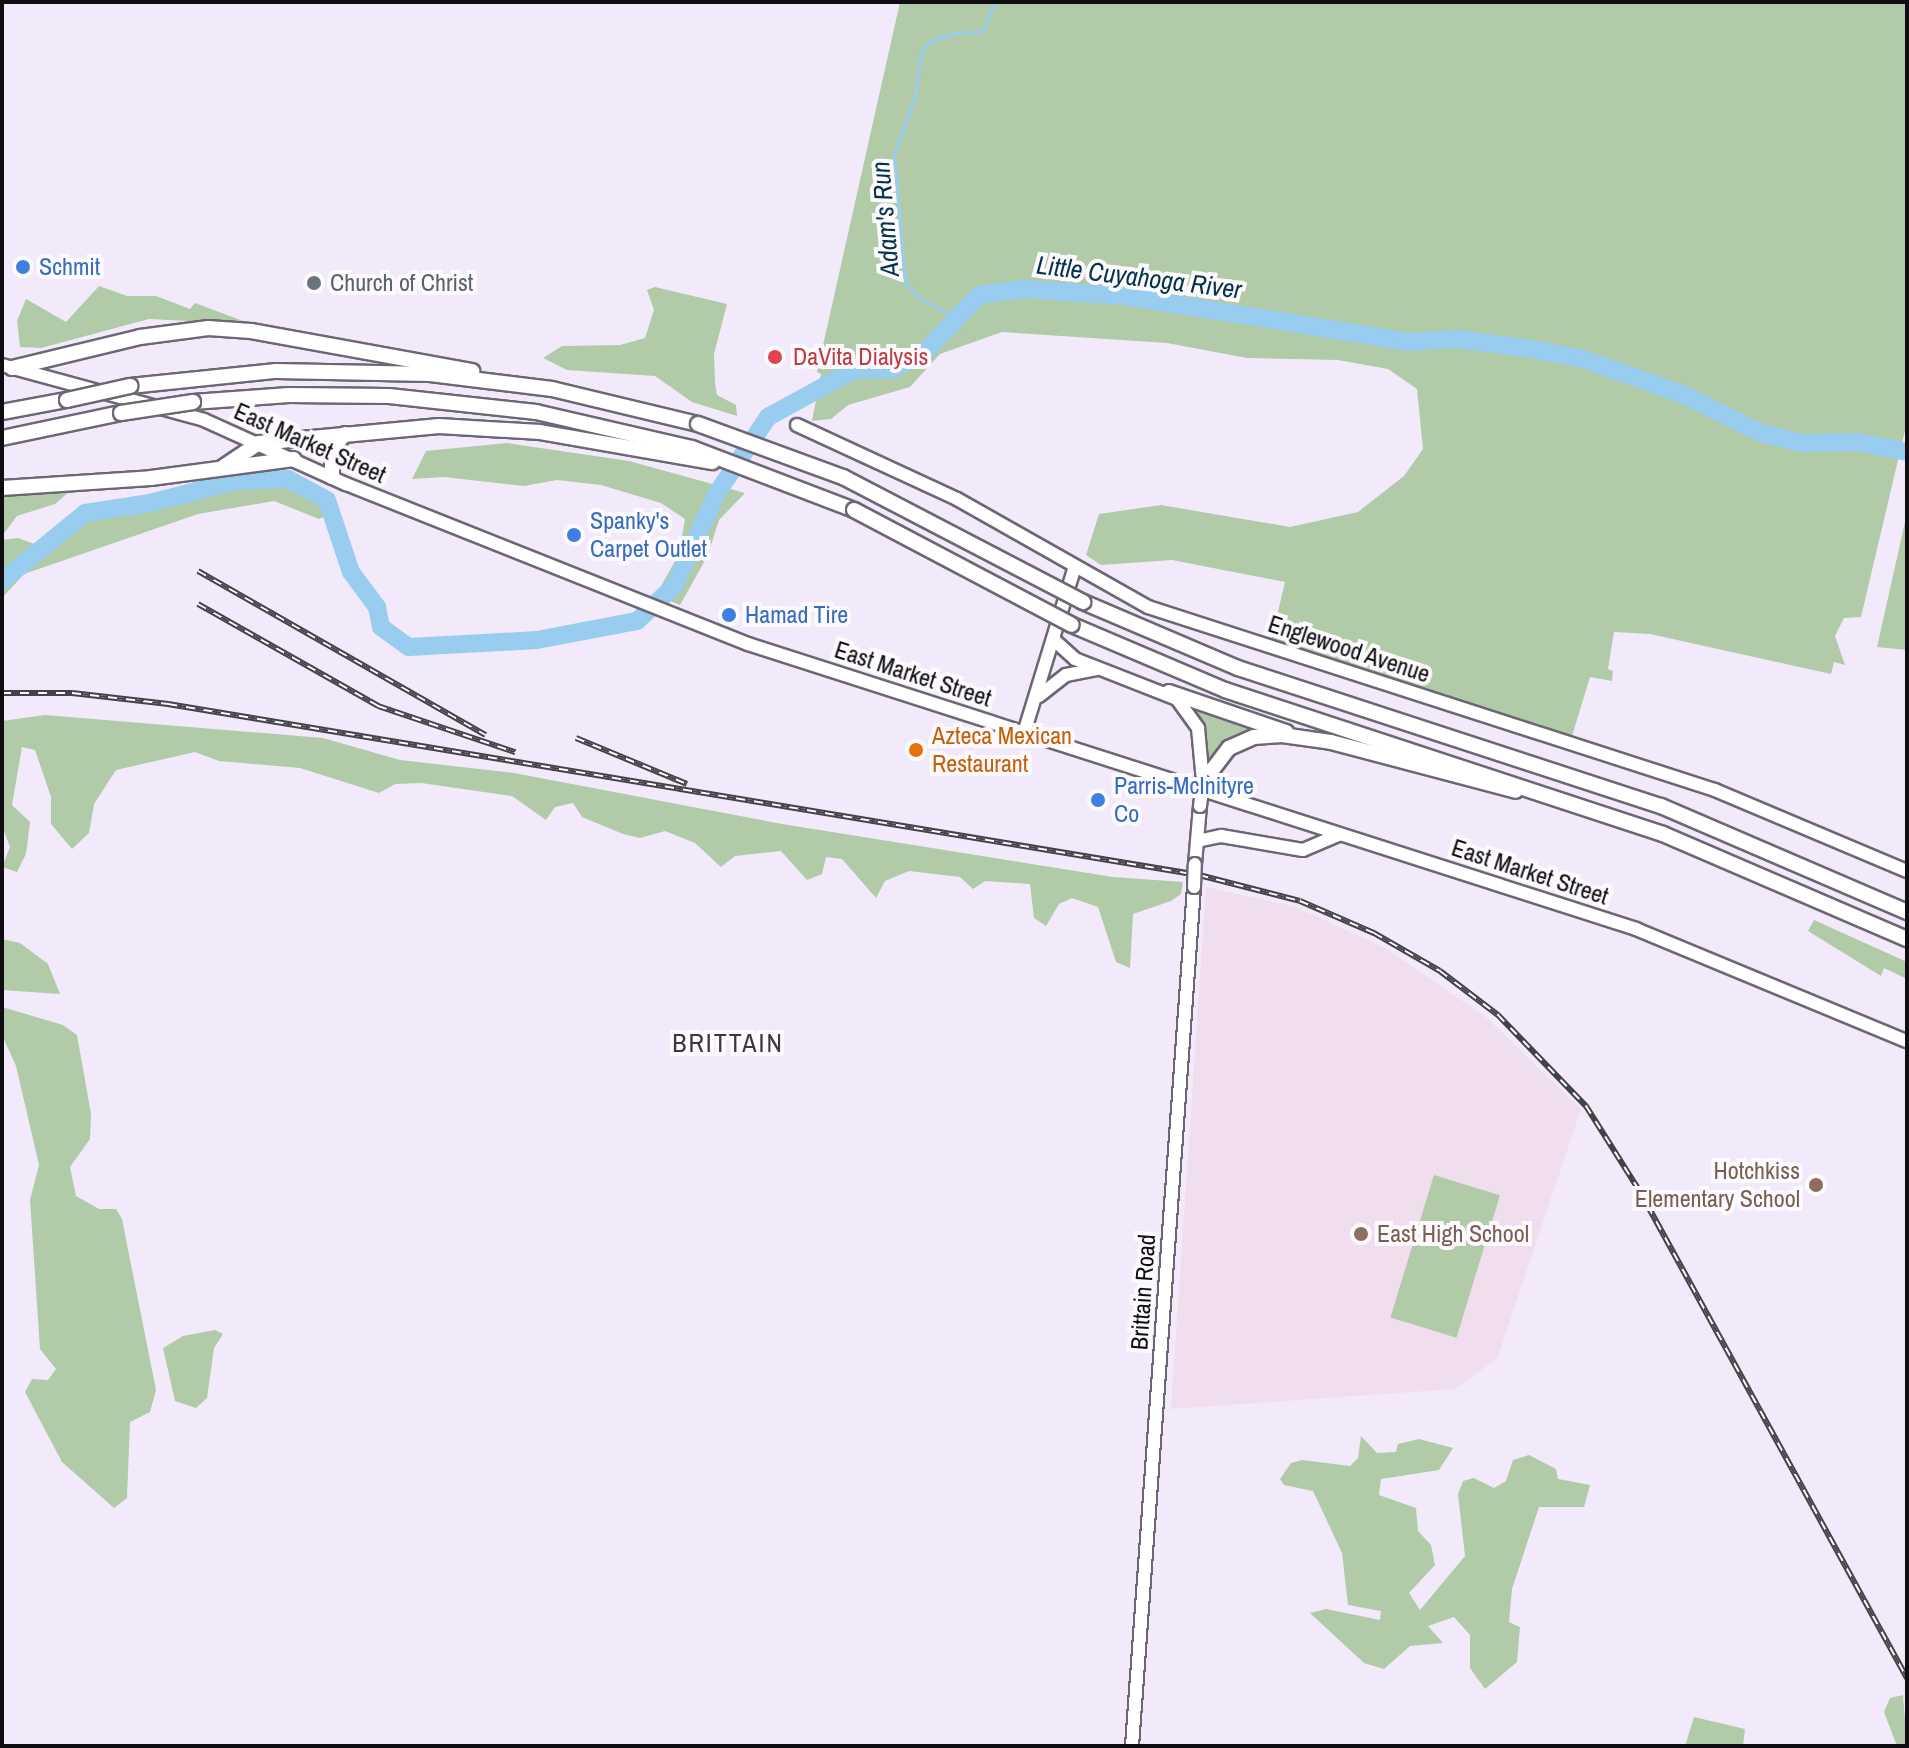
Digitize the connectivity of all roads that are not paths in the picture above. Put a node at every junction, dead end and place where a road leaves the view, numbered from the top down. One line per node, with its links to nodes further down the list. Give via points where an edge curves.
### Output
1 (5, 368): 2 (highway, via 208,328 417,359); 7 (main road, East Market Street, via 181,413)
2 (510, 383): 3 (highway, bridge, via 327,369 130,386); 25 (highway, bridge, via 603,399 698,424 843,477 1083,602 1206,657 1578,776)
3 (2, 412)
4 (797, 425): 13 (main road, Englewood Avenue, via 957,499)
5 (345, 434): 7 (highway); 8 (highway, via 439,426 506,429); 11 (highway, via 332,449)
6 (2, 438): 8 (highway, bridge, via 193,402 289,395 423,398 572,418)
7 (259, 443): 9 (main road, East Market Street); 10 (highway)
8 (690, 453): 21 (highway, bridge, via 759,470 877,521 1072,625 1225,690)
9 (294, 459): 10 (highway); 11 (main road, East Market Street)
10 (223, 467): 12 (highway, via 151,478)
11 (332, 477): 18 (main road, East Market Street, via 667,613)
12 (2, 488)
13 (1074, 569): 14 (main road); 24 (main road, Englewood Avenue, via 1148,607 1715,790)
14 (1054, 640): 15 (main road, via 1069,655); 17 (main road)
15 (1101, 670): 16 (main road); 17 (main road, via 1066,675)
16 (1169, 692): 19 (highway); 20 (main road, Brittain Road, via 1198,728)
17 (1034, 702): 18 (main road)
18 (1024, 733): 22 (main road, East Market Street)
19 (1301, 737): 20 (highway, via 1261,736 1238,743 1220,756); 21 (highway)
20 (1203, 782): 23 (main road, Brittain Road, bridge)
21 (1614, 815): 26 (highway)
22 (1339, 835): 23 (main road, via 1303,850 1221,836); 27 (main road, East Market Street, via 1670,941)
23 (1197, 841): 28 (main road, Brittain Road, bridge)
24 (1907, 871)
25 (1907, 912)
26 (1907, 939)
27 (1907, 1041)
28 (1132, 1746)

